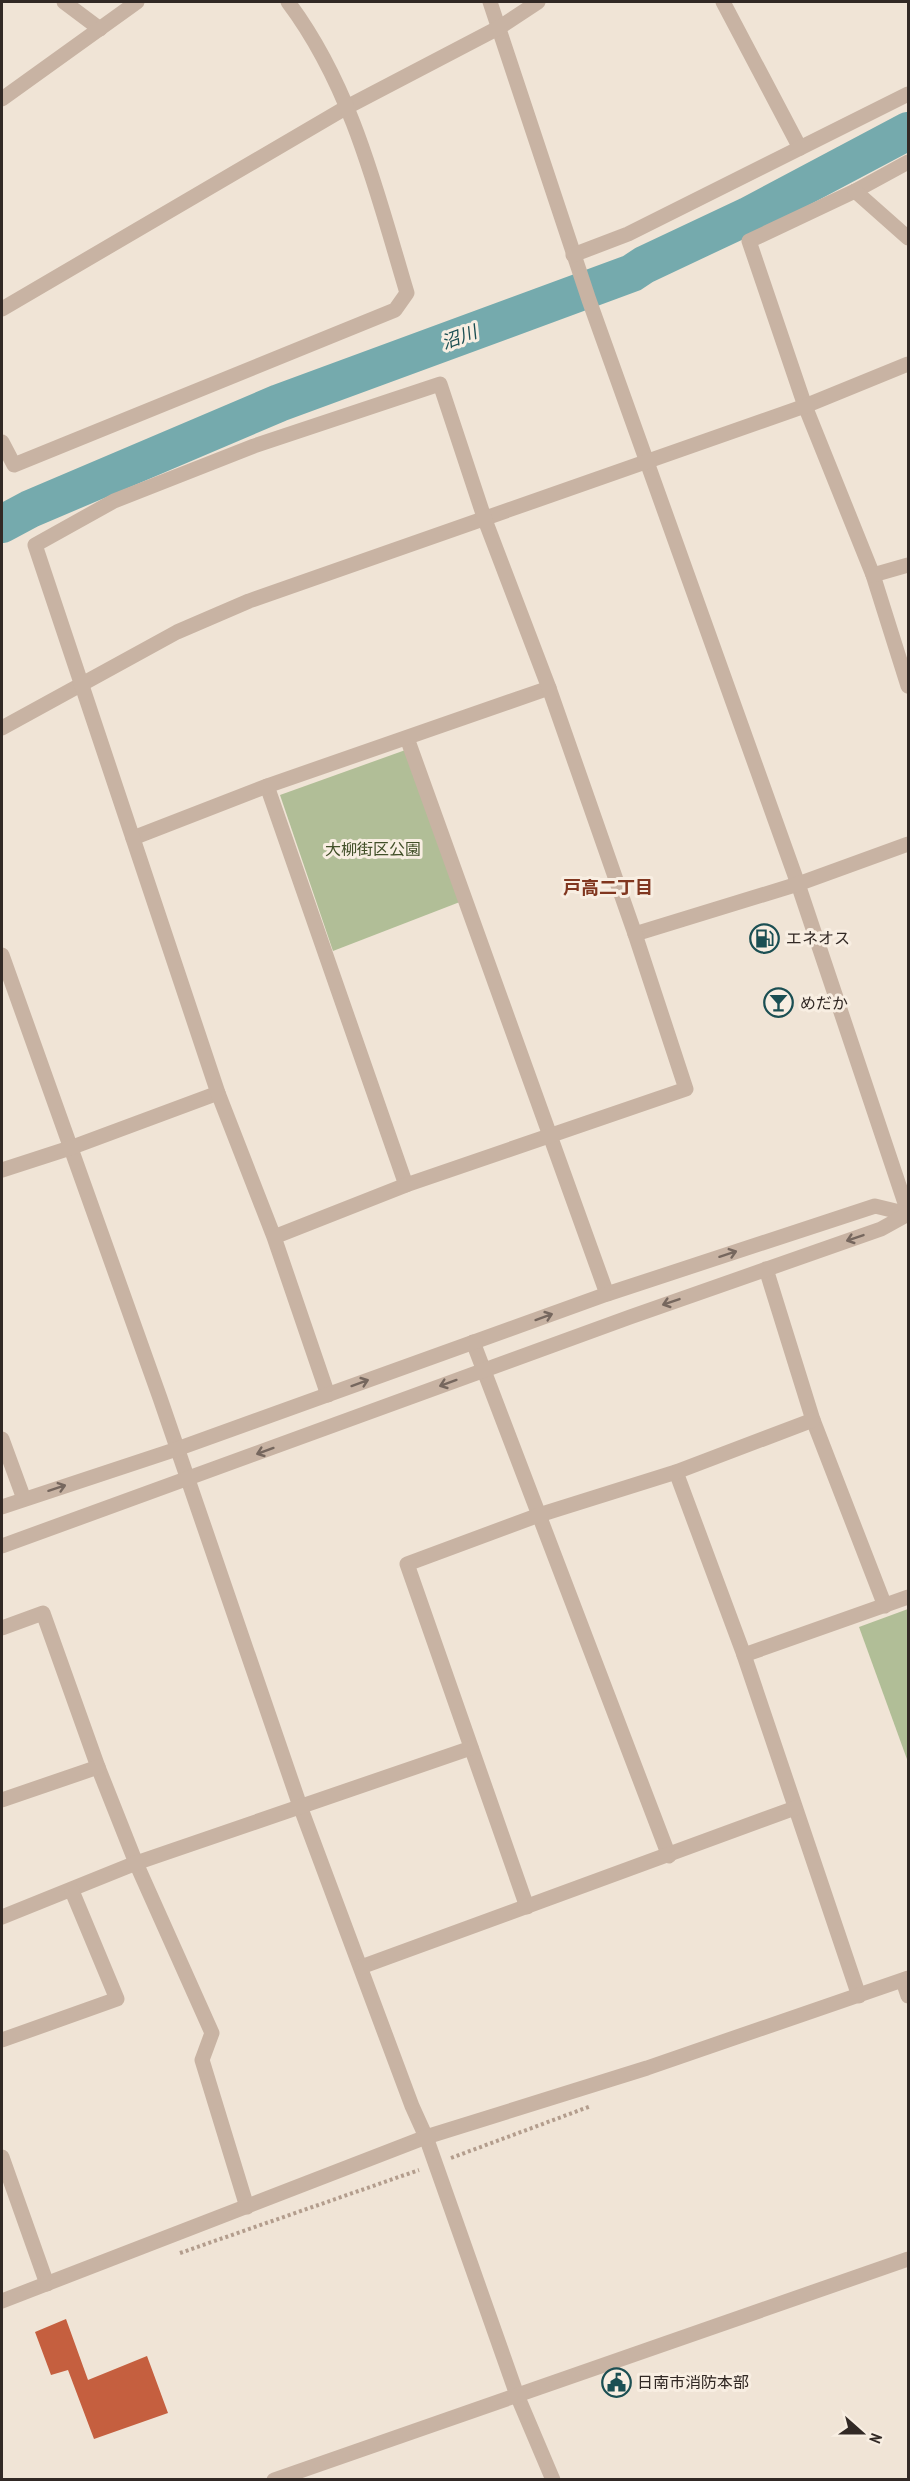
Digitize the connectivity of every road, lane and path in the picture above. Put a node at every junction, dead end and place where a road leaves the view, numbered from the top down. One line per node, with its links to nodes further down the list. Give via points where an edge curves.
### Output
1 (64, 2): 8 (street)
2 (137, 2): 8 (street)
3 (288, 2): 11 (street, via 308,28)
4 (490, 2): 7 (street)
5 (538, 2): 7 (street)
6 (723, 2): 12 (street)
7 (500, 27): 11 (street); 16 (street)
8 (100, 28): 10 (street)
9 (909, 94): 12 (street)
10 (2, 99)
11 (347, 107): 17 (street); 20 (street, via 363,143 407,293 395,310 14,465)
12 (800, 148): 16 (street)
13 (909, 162): 14 (street)
14 (855, 191): 15 (street); 19 (street, via 749,241)
15 (909, 238)
16 (575, 260): 21 (street)
17 (2, 309)
18 (909, 364): 19 (street)
19 (805, 406): 21 (street); 24 (street)
20 (2, 442)
21 (646, 462): 22 (street); 33 (street)
22 (485, 520): 25 (street, via 249,602 177,632); 25 (street, via 440,384 254,446 114,501 35,545); 27 (street)
23 (909, 564): 24 (street)
24 (873, 575): 26 (street)
25 (82, 683): 28 (street); 31 (street)
26 (909, 686)
27 (549, 688): 29 (street); 34 (street)
28 (2, 728)
29 (407, 738): 30 (street); 37 (street)
30 (267, 786): 31 (street); 40 (street)
31 (133, 838): 36 (street)
32 (909, 844): 33 (street)
33 (798, 884): 34 (street); 41 (street)
34 (635, 934): 37 (street, via 686,1089)
35 (2, 955): 38 (street)
36 (218, 1093): 38 (street); 42 (street)
37 (550, 1136): 40 (street); 44 (street)
38 (70, 1148): 39 (street); 50 (street)
39 (2, 1170)
40 (406, 1185): 42 (street)
41 (909, 1214): 43 (street, one-way to 43, via 881,1229); 44 (street, one-way to 41, via 874,1206)
42 (274, 1237): 47 (street)
43 (766, 1269): 46 (street, one-way to 46); 48 (street)
44 (607, 1294): 45 (street, one-way to 44)
45 (473, 1342): 46 (street); 47 (street, one-way to 45)
46 (485, 1370): 52 (street, one-way to 52); 55 (street)
47 (328, 1395): 50 (street)
48 (813, 1420): 51 (street); 58 (street)
49 (2, 1439): 53 (street)
50 (177, 1449): 52 (street); 53 (street, one-way to 50)
51 (676, 1472): 55 (street); 60 (street)
52 (188, 1480): 56 (street); 64 (street)
53 (24, 1499): 54 (street)
54 (2, 1507)
55 (539, 1515): 61 (street, via 407,1564); 66 (street)
56 (2, 1546)
57 (909, 1597): 58 (street)
58 (885, 1606): 60 (street)
59 (2, 1628): 62 (street, via 43,1613)
60 (744, 1655): 65 (street)
61 (471, 1748): 64 (street); 69 (street)
62 (98, 1767): 63 (street); 67 (street)
63 (2, 1800)
64 (300, 1806): 67 (street); 71 (street)
65 (795, 1808): 66 (street); 73 (street)
66 (669, 1856): 69 (street)
67 (136, 1863): 68 (street); 81 (street, via 212,2033 202,2060)
68 (72, 1891): 70 (street); 75 (street, via 117,1999)
69 (527, 1906): 71 (street)
70 (2, 1917)
71 (361, 1967): 77 (street)
72 (906, 1979): 73 (street); 74 (street)
73 (860, 1996): 77 (street)
74 (909, 1996)
75 (2, 2040)
76 (596, 2104): 79 (path)
77 (426, 2137): 81 (street); 86 (street)
78 (2, 2157): 84 (street)
79 (443, 2162)
80 (421, 2169): 82 (path)
81 (247, 2207): 84 (street)
82 (178, 2254)
83 (909, 2259): 86 (street)
84 (47, 2284): 85 (street)
85 (2, 2301)
86 (517, 2395): 87 (street); 88 (street)
87 (273, 2480)
88 (553, 2480)

